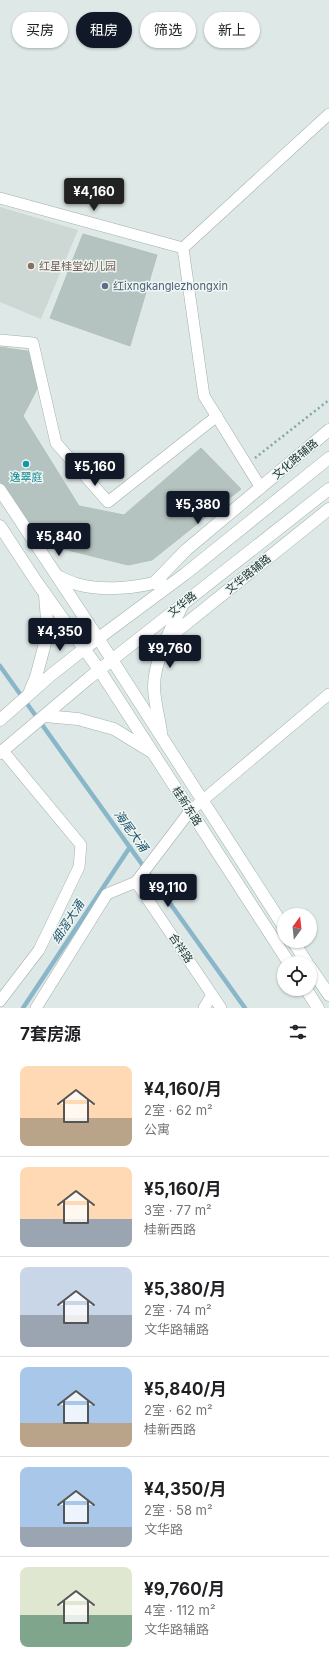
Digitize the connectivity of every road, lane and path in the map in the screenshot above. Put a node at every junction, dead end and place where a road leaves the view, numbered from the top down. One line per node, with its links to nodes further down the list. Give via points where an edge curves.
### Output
1 (329, 114): 3 (street)
2 (0, 198): 3 (street)
3 (183, 248): 6 (street, via 204,396)
4 (0, 340): 6 (street, via 33,343 56,443 108,502)
5 (329, 400): 9 (path)
6 (217, 416): 9 (street)
7 (329, 430): 10 (street, 文化路辅路)
8 (329, 458): 15 (street, 文华路)
9 (247, 464): 10 (street)
10 (261, 488): 17 (street, via 186,550)
11 (329, 489): 19 (street, 文华路)
12 (0, 490): 16 (street, 桂新东路)
13 (329, 509): 21 (street, 文华路辅路)
14 (0, 526): 18 (street, 桂新东路)
15 (185, 574): 17 (street); 20 (street, 文华路)
16 (57, 576): 17 (street, via 80,585 94,587 131,588); 20 (street, 桂新东路)
17 (154, 583)
18 (45, 594): 22 (street, 桂新东路); 26 (street, via 48,632 36,677)
19 (184, 602): 21 (street); 23 (street, 文华路)
20 (98, 638): 22 (street, 文华路); 23 (street, 桂新东路)
21 (167, 639): 29 (street, via 154,685)
22 (84, 649): 24 (street, 桂新东路); 26 (street, 文华路)
23 (112, 661): 24 (street, 文华路); 29 (street, 桂新东路)
24 (100, 671): 28 (street, 文华路); 31 (street, 桂新东路)
25 (329, 694): 32 (street)
26 (28, 695): 27 (street, 文华路)
27 (2, 716)
28 (45, 716): 30 (street, 文华路); 31 (street, via 78,719 114,729)
29 (162, 738): 32 (street, 桂新东路)
30 (2, 752): 41 (street, via 81,845 79,867 39,950)
31 (152, 752): 33 (street, 桂新东路)
32 (202, 800): 33 (street); 35 (street, 桂新东路)
33 (190, 811): 34 (street); 36 (street, 桂新东路)
34 (136, 882): 38 (street, 合祥路); 42 (street, via 107,894)
35 (277, 916)
36 (284, 956)
37 (317, 978): 40 (street)
38 (212, 994): 43 (street); 44 (street, 合祥路)
39 (310, 996): 45 (street)
40 (329, 996)
41 (0, 1001)
42 (36, 1008)
43 (204, 1008)
44 (221, 1008)
45 (318, 1008)

